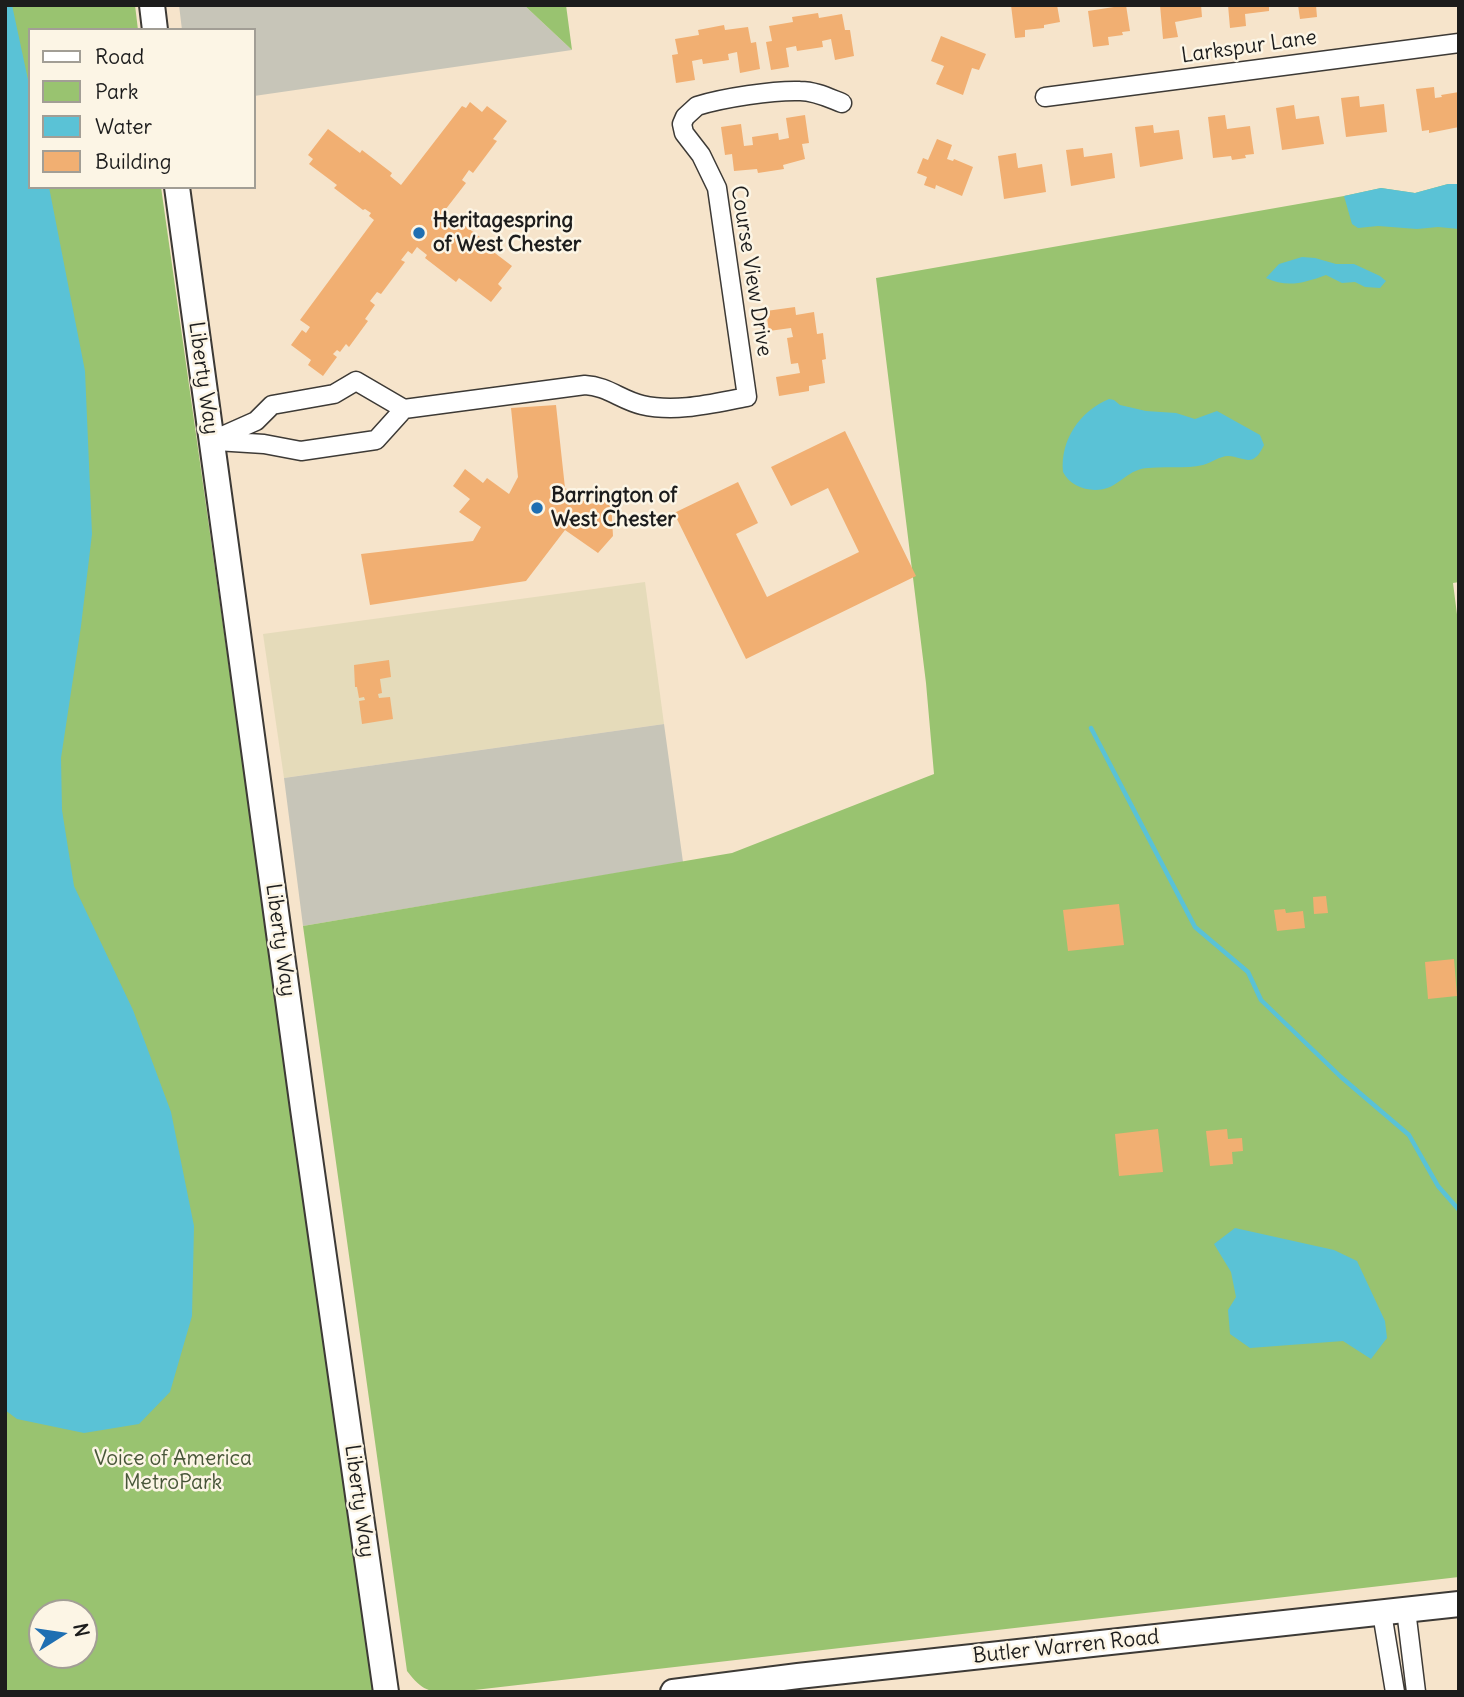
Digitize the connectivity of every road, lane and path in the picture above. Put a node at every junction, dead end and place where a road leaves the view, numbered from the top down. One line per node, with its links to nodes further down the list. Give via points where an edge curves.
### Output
1 (152, 5): 2 (main road)
2 (155, 28)
3 (1459, 43): 4 (street, Larkspur Lane)
4 (1045, 97)
5 (842, 103): 7 (street, Course View Drive, via 820,94 783,92 697,106 682,124 718,188 747,397 665,408 585,384)
6 (177, 189): 8 (main road, Liberty Way)
7 (404, 409): 8 (street, via 376,440 300,451); 8 (street, via 356,381 334,394 272,405 256,421)
8 (211, 441): 11 (main road, Liberty Way)
9 (1459, 1604): 10 (main road, Butler Warren Road)
10 (1394, 1612): 12 (main road, Butler Warren Road); 13 (street); 14 (street)
11 (386, 1692)
12 (673, 1692)
13 (1395, 1692)
14 (1416, 1692)

